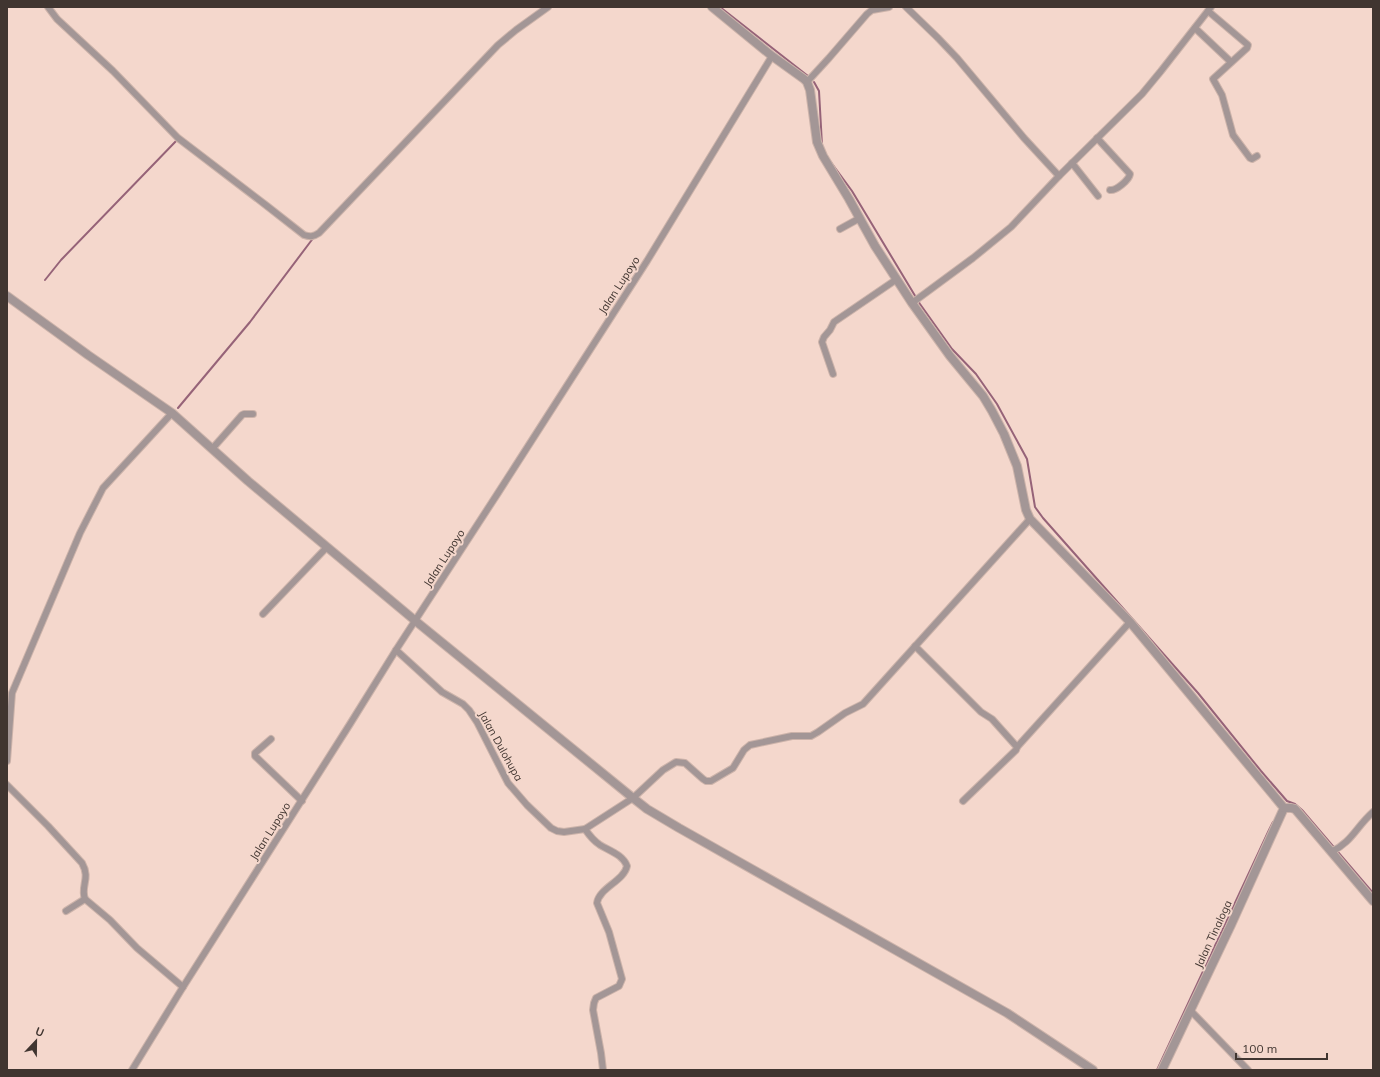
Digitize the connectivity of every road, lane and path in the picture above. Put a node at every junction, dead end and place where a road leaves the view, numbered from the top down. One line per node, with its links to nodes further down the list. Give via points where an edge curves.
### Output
1 (48, 7): 2 (street, via 57,19 113,71 178,138 309,237 322,230 498,45)
2 (548, 7)
3 (712, 7): 8 (street)
4 (889, 7): 10 (street, via 872,10 867,14)
5 (906, 7): 14 (street, via 957,58)
6 (1209, 9): 7 (street); 9 (street, via 1248,45)
7 (1196, 28): 9 (street); 11 (street, via 1142,94)
8 (776, 59): 10 (street); 30 (street, Jalan Lupoyo, via 498,493)
9 (1231, 62): 12 (street, via 1213,79 1222,95 1233,135 1250,158)
10 (807, 82): 17 (street, via 820,151)
11 (1098, 138): 13 (street); 15 (street, via 1130,174 1129,178 1115,190)
12 (1257, 156)
13 (1072, 163): 14 (street); 16 (street)
14 (1058, 176): 21 (street, via 1005,232)
15 (1110, 190)
16 (1098, 196)
17 (857, 219): 18 (street); 19 (street)
18 (840, 229)
19 (894, 281): 21 (street); 22 (street, via 834,322 822,339)
20 (7, 296): 23 (street)
21 (916, 301): 26 (street, via 950,356 992,411 1017,466)
22 (833, 374)
23 (172, 413): 25 (street); 35 (street, via 103,488 80,533 12,693)
24 (253, 414): 25 (street, via 242,415)
25 (212, 449): 27 (street)
26 (1030, 519): 29 (street); 31 (street)
27 (327, 547): 28 (street); 30 (street)
28 (263, 614)
29 (1130, 622): 34 (street); 40 (street)
30 (418, 623): 32 (street, Jalan Lupoyo); 37 (street)
31 (915, 646): 34 (street, via 981,712 992,719); 37 (street, Jalan Dulohupa, via 863,704 811,736 792,736 750,745 733,768 711,781 706,781 685,763 676,762 663,770)
32 (396, 650): 38 (street, Jalan Lupoyo); 42 (street, Jalan Dulohupa, via 442,692 469,710 508,783 540,818 551,828 561,832)
33 (271, 739): 38 (street, via 255,753 255,756)
34 (1017, 747): 39 (street)
35 (7, 761)
36 (7, 785): 44 (street, via 82,863 86,870)
37 (633, 798): 42 (street, Jalan Dulohupa); 51 (street, via 679,828 1007,1013)
38 (302, 801): 47 (street, Jalan Lupoyo)
39 (964, 801)
40 (1285, 807): 43 (street, via 1295,809); 48 (street, Jalan Tinaloga)
41 (1373, 812): 43 (street, via 1350,840)
42 (585, 829): 50 (street, via 594,841 621,858 627,866 626,871 597,900 622,979 619,986 596,998 594,1003)
43 (1335, 850): 45 (street)
44 (85, 899): 46 (street); 47 (street)
45 (1373, 901)
46 (66, 911)
47 (183, 987): 49 (street, Jalan Lupoyo)
48 (1190, 1010): 52 (street, Jalan Tinaloga); 53 (street)
49 (132, 1070)
50 (603, 1070)
51 (1093, 1070)
52 (1162, 1070)
53 (1248, 1070)

